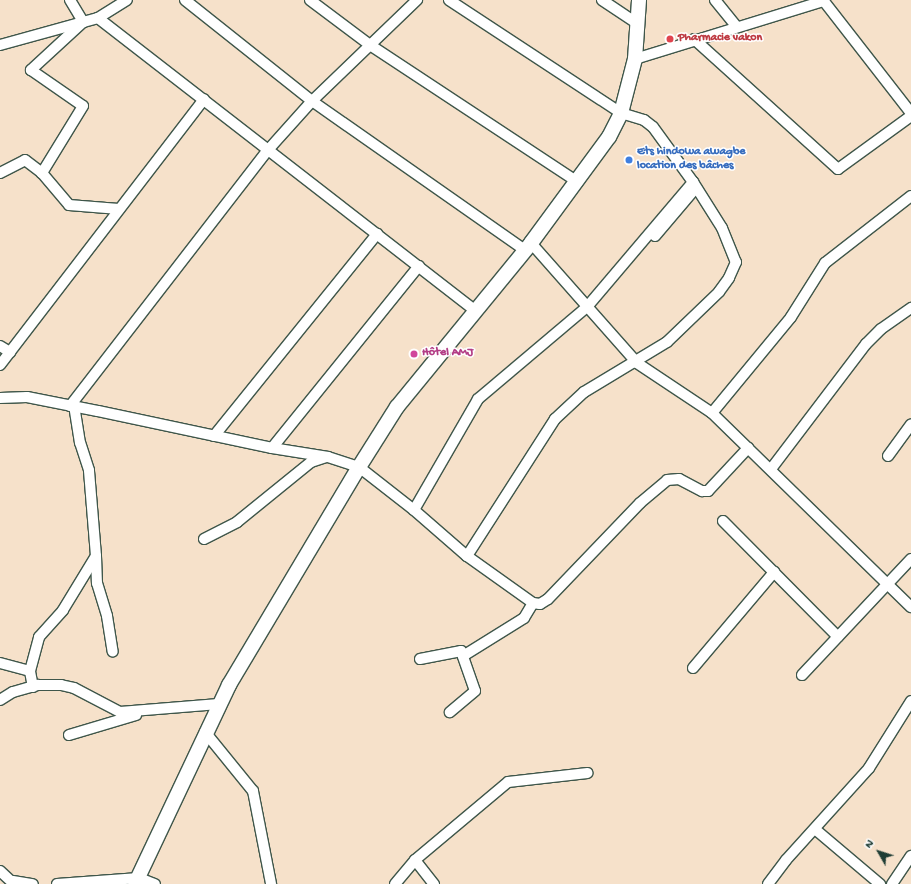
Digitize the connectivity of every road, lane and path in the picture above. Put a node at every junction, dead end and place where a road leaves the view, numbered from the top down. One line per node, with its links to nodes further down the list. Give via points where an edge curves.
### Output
1 (70, 0): 12 (street)
2 (127, 0): 11 (street)
3 (185, 0): 20 (street)
4 (310, 0): 17 (street)
5 (417, 0): 17 (street)
6 (449, 0): 21 (street)
7 (602, 0): 13 (street)
8 (639, 0): 13 (main road)
9 (715, 0): 14 (street)
10 (823, 1): 14 (street); 22 (street)
11 (98, 18): 12 (street); 19 (street)
12 (83, 22): 16 (street); 25 (street, via 31,70 83,106)
13 (638, 24): 18 (main road)
14 (737, 27): 15 (street)
15 (694, 39): 18 (street); 22 (street, via 838,169)
16 (0, 45)
17 (370, 46): 20 (street); 26 (street)
18 (635, 59): 21 (main road)
19 (204, 99): 23 (street); 29 (street)
20 (312, 101): 23 (street); 31 (street)
21 (621, 113): 26 (main road, via 609,137); 27 (street, via 644,120 653,127)
22 (911, 114)
23 (268, 150): 30 (street); 41 (street)
24 (0, 173): 25 (street, via 25,160)
25 (42, 173): 29 (street, via 70,205)
26 (578, 182): 31 (main road)
27 (694, 184): 33 (street); 38 (street, via 725,235 736,262 719,292 667,342)
28 (911, 196): 42 (street, via 825,263 791,317)
29 (119, 209): 37 (street)
30 (377, 234): 32 (street); 44 (street)
31 (528, 246): 33 (street); 35 (main road)
32 (418, 266): 35 (street); 45 (street)
33 (589, 308): 38 (street); 51 (street, via 478,399)
34 (911, 308): 50 (street, via 881,329 866,344)
35 (476, 311): 49 (main road, via 397,406)
36 (0, 346): 37 (street)
37 (10, 352): 39 (street)
38 (636, 363): 42 (street); 55 (street, via 584,392 555,419)
39 (0, 365)
40 (0, 398): 41 (street, via 27,397)
41 (72, 406): 44 (street); 54 (street, via 89,470)
42 (712, 413): 46 (street)
43 (911, 424): 47 (street)
44 (214, 436): 45 (street)
45 (272, 448): 48 (street)
46 (748, 448): 50 (street); 59 (street, via 708,491 702,492 679,479 667,480 640,503 548,598 540,604)
47 (888, 456)
48 (328, 457): 49 (street); 53 (street, via 310,462 237,522)
49 (359, 467): 51 (street); 72 (main road)
50 (772, 469): 58 (street)
51 (414, 510): 55 (street)
52 (724, 521): 57 (street)
53 (204, 539)
54 (96, 556): 62 (street, via 97,583 107,616); 67 (street, via 63,610 39,637)
55 (467, 556): 59 (street)
56 (911, 559): 58 (street)
57 (774, 572): 61 (street); 66 (street)
58 (888, 585): 60 (street); 61 (street)
59 (533, 603): 63 (street, via 524,618)
60 (911, 607)
61 (838, 637): 68 (street)
62 (113, 652)
63 (463, 656): 64 (street, via 461,651); 74 (street, via 475,691)
64 (420, 659)
65 (0, 663): 67 (street)
66 (693, 668)
67 (30, 671): 69 (street)
68 (802, 675)
69 (33, 687): 70 (street, via 13,692); 73 (street, via 74,688 120,712)
70 (0, 700)
71 (911, 701): 78 (street, via 869,768)
72 (219, 704): 73 (street); 75 (main road)
73 (163, 707): 76 (street)
74 (450, 712)
75 (205, 732): 82 (main road); 87 (street, via 253,791)
76 (69, 735)
77 (587, 773): 80 (street, via 508,782)
78 (816, 830): 90 (street, via 786,860); 91 (street)
79 (911, 856): 92 (street)
80 (415, 860): 88 (street); 89 (street)
81 (0, 871): 83 (street)
82 (137, 881): 85 (street); 86 (street)
83 (16, 883): 84 (street)
84 (33, 884)
85 (61, 884)
86 (155, 884)
87 (271, 884)
88 (395, 884)
89 (434, 884)
90 (768, 884)
91 (880, 884)
92 (892, 884)

